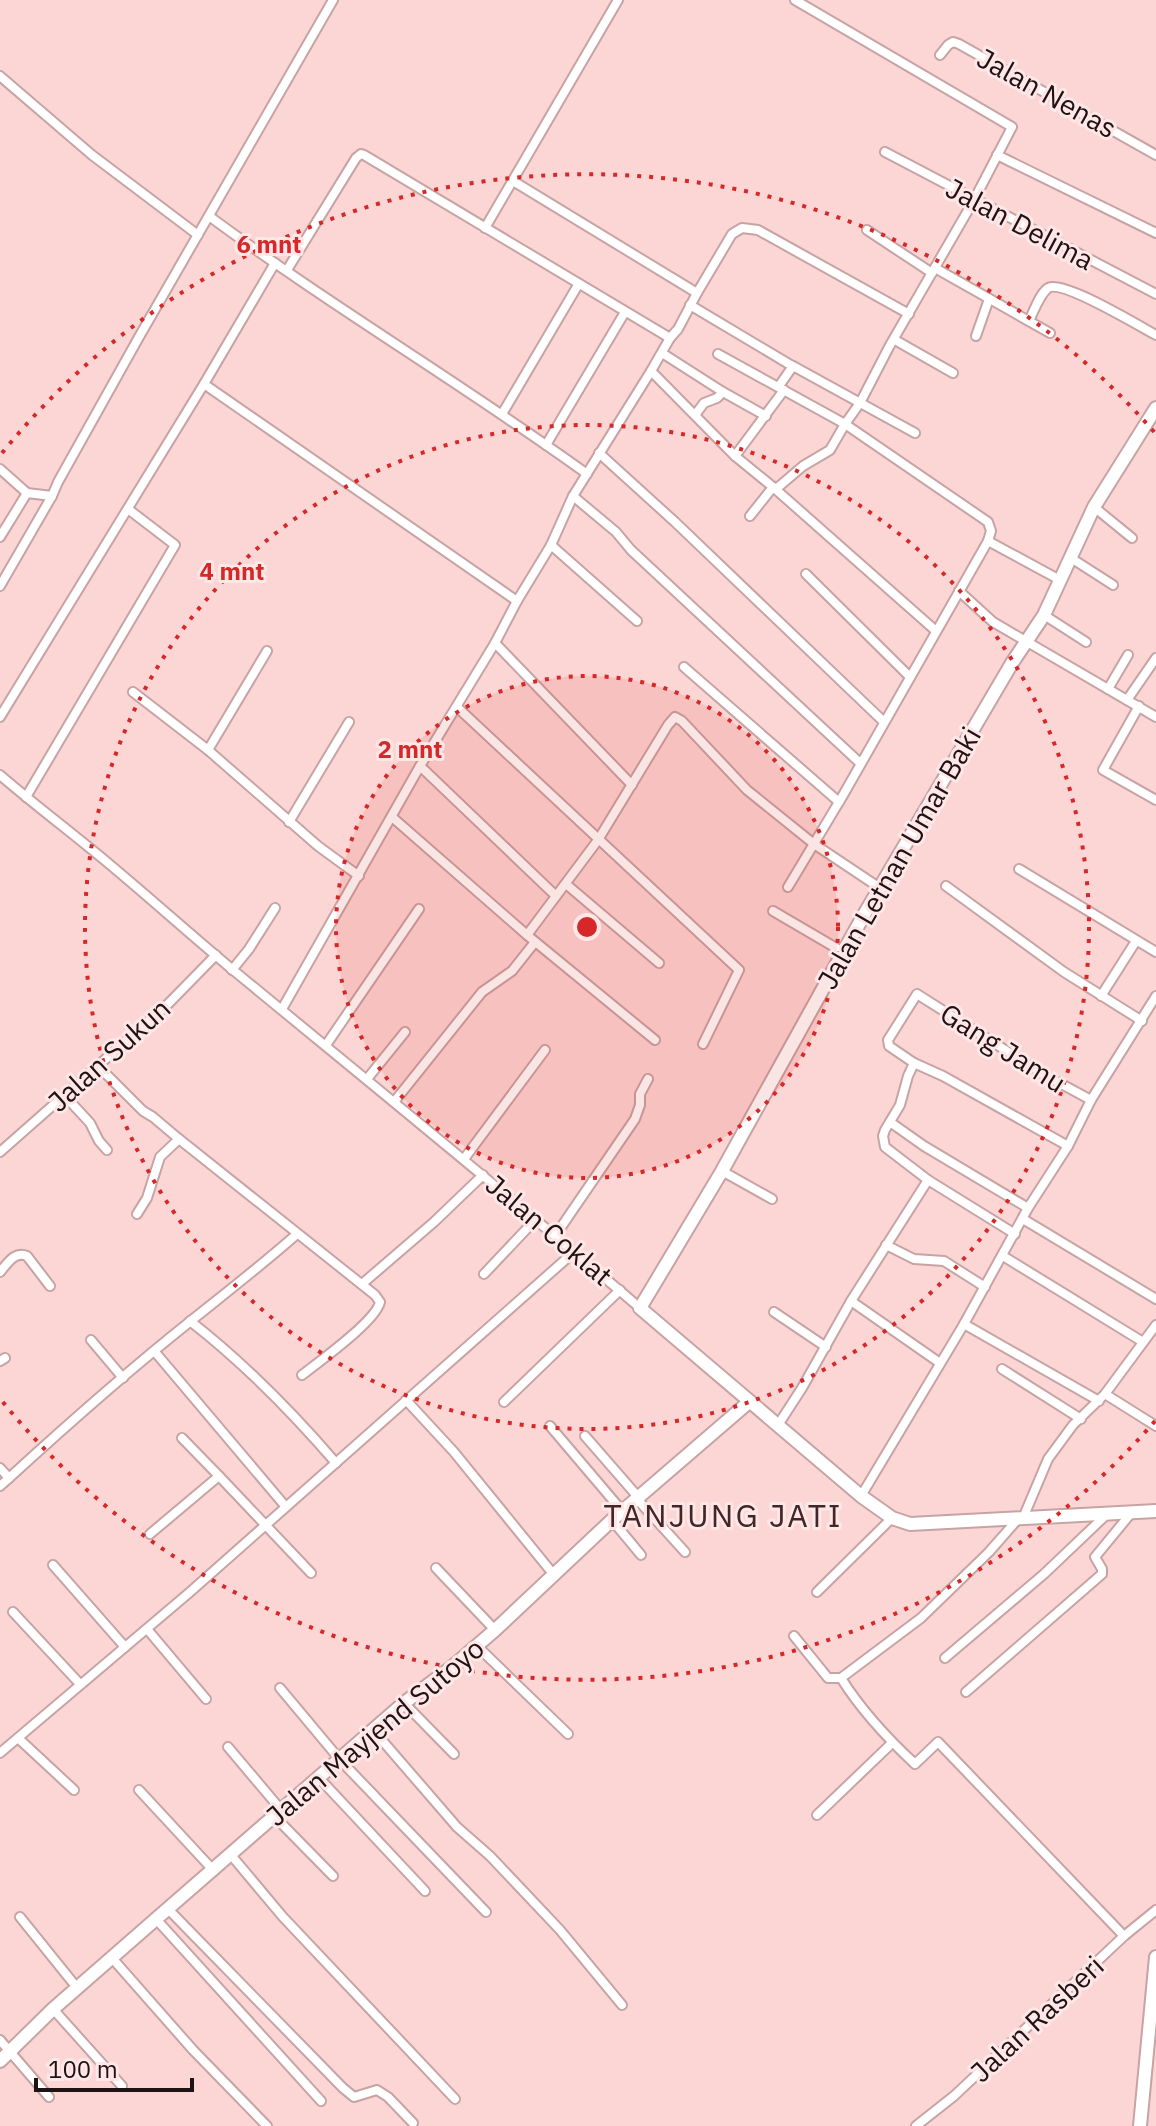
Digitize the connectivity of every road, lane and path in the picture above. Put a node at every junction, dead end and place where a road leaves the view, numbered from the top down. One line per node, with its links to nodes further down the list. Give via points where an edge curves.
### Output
1 (333, 0): 11 (street)
2 (618, 0): 9 (street)
3 (795, 0): 7 (street, via 1012,127)
4 (940, 55): 8 (street, Jalan Nenas, via 953,42 959,44)
5 (0, 76): 15 (street)
6 (885, 152): 10 (street, Jalan Delima)
7 (997, 155): 10 (street); 14 (street)
8 (1156, 155)
9 (513, 181): 12 (street); 20 (street)
10 (974, 200): 18 (street); 21 (street, Jalan Delima)
11 (209, 216): 15 (street); 16 (street)
12 (485, 228): 17 (street, via 361,154); 19 (street)
13 (867, 230): 18 (street)
14 (1156, 233)
15 (198, 235): 54 (street)
16 (275, 263): 17 (street); 37 (street)
17 (287, 270): 42 (street)
18 (934, 270): 22 (street); 25 (street)
19 (578, 285): 24 (street); 42 (street)
20 (697, 293): 23 (street); 25 (street, via 732,234 750,228)
21 (1156, 294)
22 (989, 299): 26 (street); 29 (street)
23 (690, 305): 30 (street); 34 (street)
24 (625, 312): 30 (street); 47 (street)
25 (909, 314): 31 (street)
26 (1029, 321): 27 (street); 28 (street, via 1043,294 1056,286)
27 (1050, 333)
28 (1156, 335)
29 (976, 336)
30 (670, 338): 32 (street)
31 (895, 340): 36 (street); 40 (street)
32 (662, 353): 35 (street); 39 (street)
33 (718, 354): 38 (street)
34 (794, 367): 38 (street); 40 (street)
35 (651, 371): 43 (street); 48 (street)
36 (953, 373)
37 (204, 384): 57 (street); 69 (street)
38 (782, 388): 44 (street); 45 (street)
39 (723, 392): 43 (street); 44 (street)
40 (860, 403): 45 (street); 46 (street)
41 (1156, 408): 56 (street, Jalan Letnan Umar Baki)
42 (502, 414): 47 (street)
43 (695, 415): 49 (street)
44 (766, 416): 49 (street)
45 (845, 424): 52 (street, via 830,450); 61 (street, via 988,522)
46 (915, 433)
47 (546, 445): 51 (street)
48 (599, 453): 51 (street); 89 (street)
49 (735, 456): 52 (street)
50 (0, 469): 53 (street)
51 (587, 474): 55 (street)
52 (774, 488): 58 (street); 72 (street)
53 (27, 493): 54 (street); 59 (street)
54 (52, 496): 67 (street)
55 (573, 496): 62 (street); 91 (street)
56 (1094, 507): 60 (street); 63 (street, Jalan Letnan Umar Baki)
57 (128, 509): 86 (street); 95 (street, via 175,545)
58 (750, 516)
59 (0, 537)
60 (1132, 538)
61 (988, 541): 65 (street); 68 (street)
62 (551, 545): 69 (street); 71 (street)
63 (1071, 558): 65 (street, Jalan Letnan Umar Baki); 66 (street)
64 (806, 574): 80 (street)
65 (1060, 580): 70 (street, Jalan Letnan Umar Baki)
66 (1113, 585)
67 (0, 586)
68 (959, 591): 72 (street); 73 (street, via 993,622)
69 (517, 601): 75 (street)
70 (1044, 615): 73 (street, Jalan Letnan Umar Baki); 74 (street)
71 (637, 621)
72 (936, 631): 80 (street)
73 (1026, 640): 81 (street); 107 (street, Jalan Letnan Umar Baki)
74 (1086, 642)
75 (495, 643): 85 (street); 94 (street)
76 (267, 651): 90 (street)
77 (1128, 655): 81 (street)
78 (1156, 658): 83 (street)
79 (684, 667): 97 (street)
80 (910, 677): 89 (street)
81 (1108, 689): 83 (street)
82 (133, 692): 90 (street)
83 (1127, 700): 84 (street)
84 (1139, 706): 87 (street); 96 (street, via 1103,770)
85 (457, 707): 92 (street); 100 (street)
86 (0, 717)
87 (1156, 717)
88 (349, 722): 99 (street)
89 (884, 722): 91 (street)
90 (208, 750): 99 (street)
91 (860, 763): 97 (street)
92 (420, 766): 98 (street); 108 (street)
93 (0, 775): 95 (street, Jalan Coklat)
94 (632, 785): 100 (street); 101 (street, via 675,717 747,790)
95 (26, 797): 117 (street, Jalan Coklat)
96 (1156, 800)
97 (839, 802): 101 (street)
98 (392, 817): 103 (street); 112 (street)
99 (289, 822): 103 (street)
100 (598, 840): 104 (street); 126 (street, via 739,970)
101 (814, 844): 106 (street); 107 (street)
102 (1019, 869): 113 (street)
103 (359, 876): 122 (street)
104 (566, 884): 108 (street); 118 (street)
105 (946, 886): 120 (street)
106 (788, 887)
107 (880, 888): 115 (street, Jalan Letnan Umar Baki)
108 (556, 896): 112 (street)
109 (275, 908): 119 (street)
110 (419, 909): 127 (street)
111 (773, 911): 115 (street)
112 (527, 935): 114 (street)
113 (1136, 941): 116 (street); 120 (street)
114 (535, 942): 125 (street); 135 (street, via 512,971 482,992)
115 (843, 952): 142 (street, Jalan Letnan Umar Baki)
116 (1156, 952)
117 (216, 955): 119 (street, Jalan Coklat); 130 (street, Jalan Sukun)
118 (659, 963)
119 (232, 970): 122 (street, Jalan Coklat)
120 (1101, 996): 123 (street)
121 (1156, 996): 123 (street)
122 (282, 1009): 127 (street, Jalan Coklat)
123 (1142, 1021): 134 (street)
124 (405, 1032): 131 (street)
125 (655, 1040)
126 (703, 1044)
127 (326, 1045): 131 (street, Jalan Coklat)
128 (545, 1050): 141 (street)
129 (914, 1063): 134 (street, Gang Jamu, via 888,1040 917,994); 136 (street); 138 (street)
130 (98, 1066): 133 (street, Jalan Sukun); 137 (street)
131 (367, 1079): 135 (street, Jalan Coklat)
132 (648, 1079): 152 (street, via 635,1119)
133 (65, 1096): 139 (street); 140 (street, Jalan Sukun)
134 (1091, 1100): 138 (street)
135 (394, 1102): 141 (street, Jalan Coklat)
136 (890, 1122): 144 (street, via 883,1136 885,1147); 146 (street)
137 (179, 1139): 147 (street, via 160,1157); 150 (street)
138 (1068, 1146): 146 (street)
139 (107, 1150)
140 (0, 1152)
141 (464, 1159): 143 (street, Jalan Coklat)
142 (722, 1171): 145 (street); 164 (street, Jalan Letnan Umar Baki)
143 (483, 1175): 148 (street, Jalan Coklat); 158 (street)
144 (928, 1180): 151 (street); 153 (street)
145 (772, 1199)
146 (1028, 1208): 149 (street)
147 (137, 1214)
148 (536, 1219): 152 (street, Jalan Coklat); 157 (street)
149 (1023, 1219): 151 (street); 162 (street)
150 (297, 1234): 158 (street); 166 (street)
151 (1015, 1234): 155 (street)
152 (555, 1236): 154 (street, Jalan Coklat)
153 (886, 1245): 160 (street, via 914,1259 944,1261); 163 (street)
154 (574, 1252): 161 (street, Jalan Coklat); 178 (street)
155 (1003, 1256): 160 (street); 170 (street)
156 (0, 1272): 159 (street, via 23,1254)
157 (484, 1274)
158 (362, 1284): 175 (street, via 380,1307)
159 (50, 1286)
160 (985, 1287): 167 (street)
161 (620, 1290): 164 (street, Jalan Coklat); 179 (street)
162 (1156, 1299)
163 (851, 1301): 171 (street); 173 (street)
164 (640, 1308): 180 (street, Jalan Coklat)
165 (774, 1312): 171 (street)
166 (190, 1321): 172 (street); 187 (street, via 268,1389)
167 (964, 1324): 173 (street); 177 (street)
168 (1156, 1325): 170 (street)
169 (91, 1340): 176 (street)
170 (1143, 1342): 177 (street)
171 (826, 1347): 182 (street)
172 (155, 1352): 176 (street); 194 (street)
173 (940, 1363): 192 (street)
174 (1002, 1369): 181 (street)
175 (302, 1375)
176 (123, 1378): 190 (street)
177 (1102, 1398): 181 (street); 184 (street)
178 (406, 1400): 187 (street); 208 (street)
179 (504, 1402)
180 (749, 1402): 182 (street, Jalan Coklat); 193 (street, Jalan Mayjend Sutoyo)
181 (1081, 1419): 200 (street, via 1048,1459)
182 (778, 1425): 192 (street, Jalan Coklat)
183 (550, 1426): 198 (street)
184 (1156, 1426)
185 (585, 1436): 193 (street)
186 (182, 1438): 189 (street)
187 (336, 1463): 194 (street)
188 (0, 1468): 190 (street)
189 (219, 1476): 201 (street); 202 (street)
190 (9, 1478): 191 (street)
191 (0, 1486)
192 (861, 1496): 199 (street, Jalan Coklat)
193 (638, 1498): 198 (street, Jalan Mayjend Sutoyo); 203 (street)
194 (286, 1507): 201 (street)
195 (1156, 1511): 196 (street, Jalan Coklat)
196 (1132, 1512): 197 (street, Jalan Coklat); 220 (street, via 1095,1557 1102,1574)
197 (1106, 1515): 200 (street, Jalan Coklat); 216 (street)
198 (618, 1516): 204 (street); 208 (street, Jalan Mayjend Sutoyo)
199 (892, 1518): 200 (street, Jalan Coklat, via 910,1524); 209 (street)
200 (1021, 1519): 217 (street, via 921,1618)
201 (264, 1524): 207 (street); 211 (street)
202 (150, 1534)
203 (685, 1552)
204 (641, 1555)
205 (53, 1565): 215 (street)
206 (436, 1568): 212 (street)
207 (311, 1573)
208 (554, 1575): 212 (street, Jalan Mayjend Sutoyo)
209 (817, 1592)
210 (13, 1612): 218 (street)
211 (147, 1629): 215 (street); 221 (street)
212 (495, 1630): 214 (street, Jalan Mayjend Sutoyo)
213 (794, 1636): 217 (street, via 828,1678)
214 (477, 1646): 222 (street, Jalan Mayjend Sutoyo); 224 (street)
215 (125, 1647): 218 (street)
216 (945, 1658)
217 (841, 1678): 226 (street)
218 (80, 1684): 225 (street)
219 (280, 1688): 230 (street)
220 (966, 1692)
221 (206, 1699)
222 (404, 1703): 223 (street, Jalan Mayjend Sutoyo); 229 (street)
223 (374, 1731): 230 (street, Jalan Mayjend Sutoyo); 249 (street, via 457,1827 560,1930)
224 (568, 1734)
225 (18, 1738): 228 (street); 232 (street)
226 (892, 1743): 235 (street); 245 (street, via 915,1764 938,1742)
227 (228, 1747): 234 (street)
228 (0, 1753)
229 (454, 1754)
230 (341, 1761): 231 (street, Jalan Mayjend Sutoyo); 242 (street)
231 (320, 1779): 234 (street, Jalan Mayjend Sutoyo); 239 (street)
232 (74, 1790)
233 (139, 1790): 237 (street)
234 (279, 1814): 236 (street, Jalan Mayjend Sutoyo); 238 (street)
235 (817, 1815)
236 (231, 1855): 237 (street, Jalan Mayjend Sutoyo); 256 (street)
237 (214, 1871): 240 (street, Jalan Mayjend Sutoyo)
238 (333, 1876)
239 (425, 1891)
240 (168, 1909): 244 (street, Jalan Mayjend Sutoyo); 258 (street, via 343,2088 354,2097 377,2090)
241 (1156, 1910): 245 (street, Jalan Rasberi)
242 (486, 1912)
243 (20, 1917): 248 (street)
244 (156, 1919): 247 (street, Jalan Mayjend Sutoyo); 257 (street)
245 (1124, 1936): 260 (street, Jalan Rasberi)
246 (1156, 1957): 251 (street)
247 (112, 1958): 248 (street, Jalan Mayjend Sutoyo); 259 (street)
248 (78, 1989): 250 (street, Jalan Mayjend Sutoyo)
249 (622, 2005)
250 (53, 2009): 253 (street, Jalan Mayjend Sutoyo); 254 (street)
251 (1152, 2032): 261 (street)
252 (0, 2040): 253 (street)
253 (5, 2056): 255 (street)
254 (122, 2086)
255 (49, 2097)
256 (455, 2099)
257 (321, 2101)
258 (413, 2123)
259 (267, 2126)
260 (916, 2126)
261 (1140, 2126)

